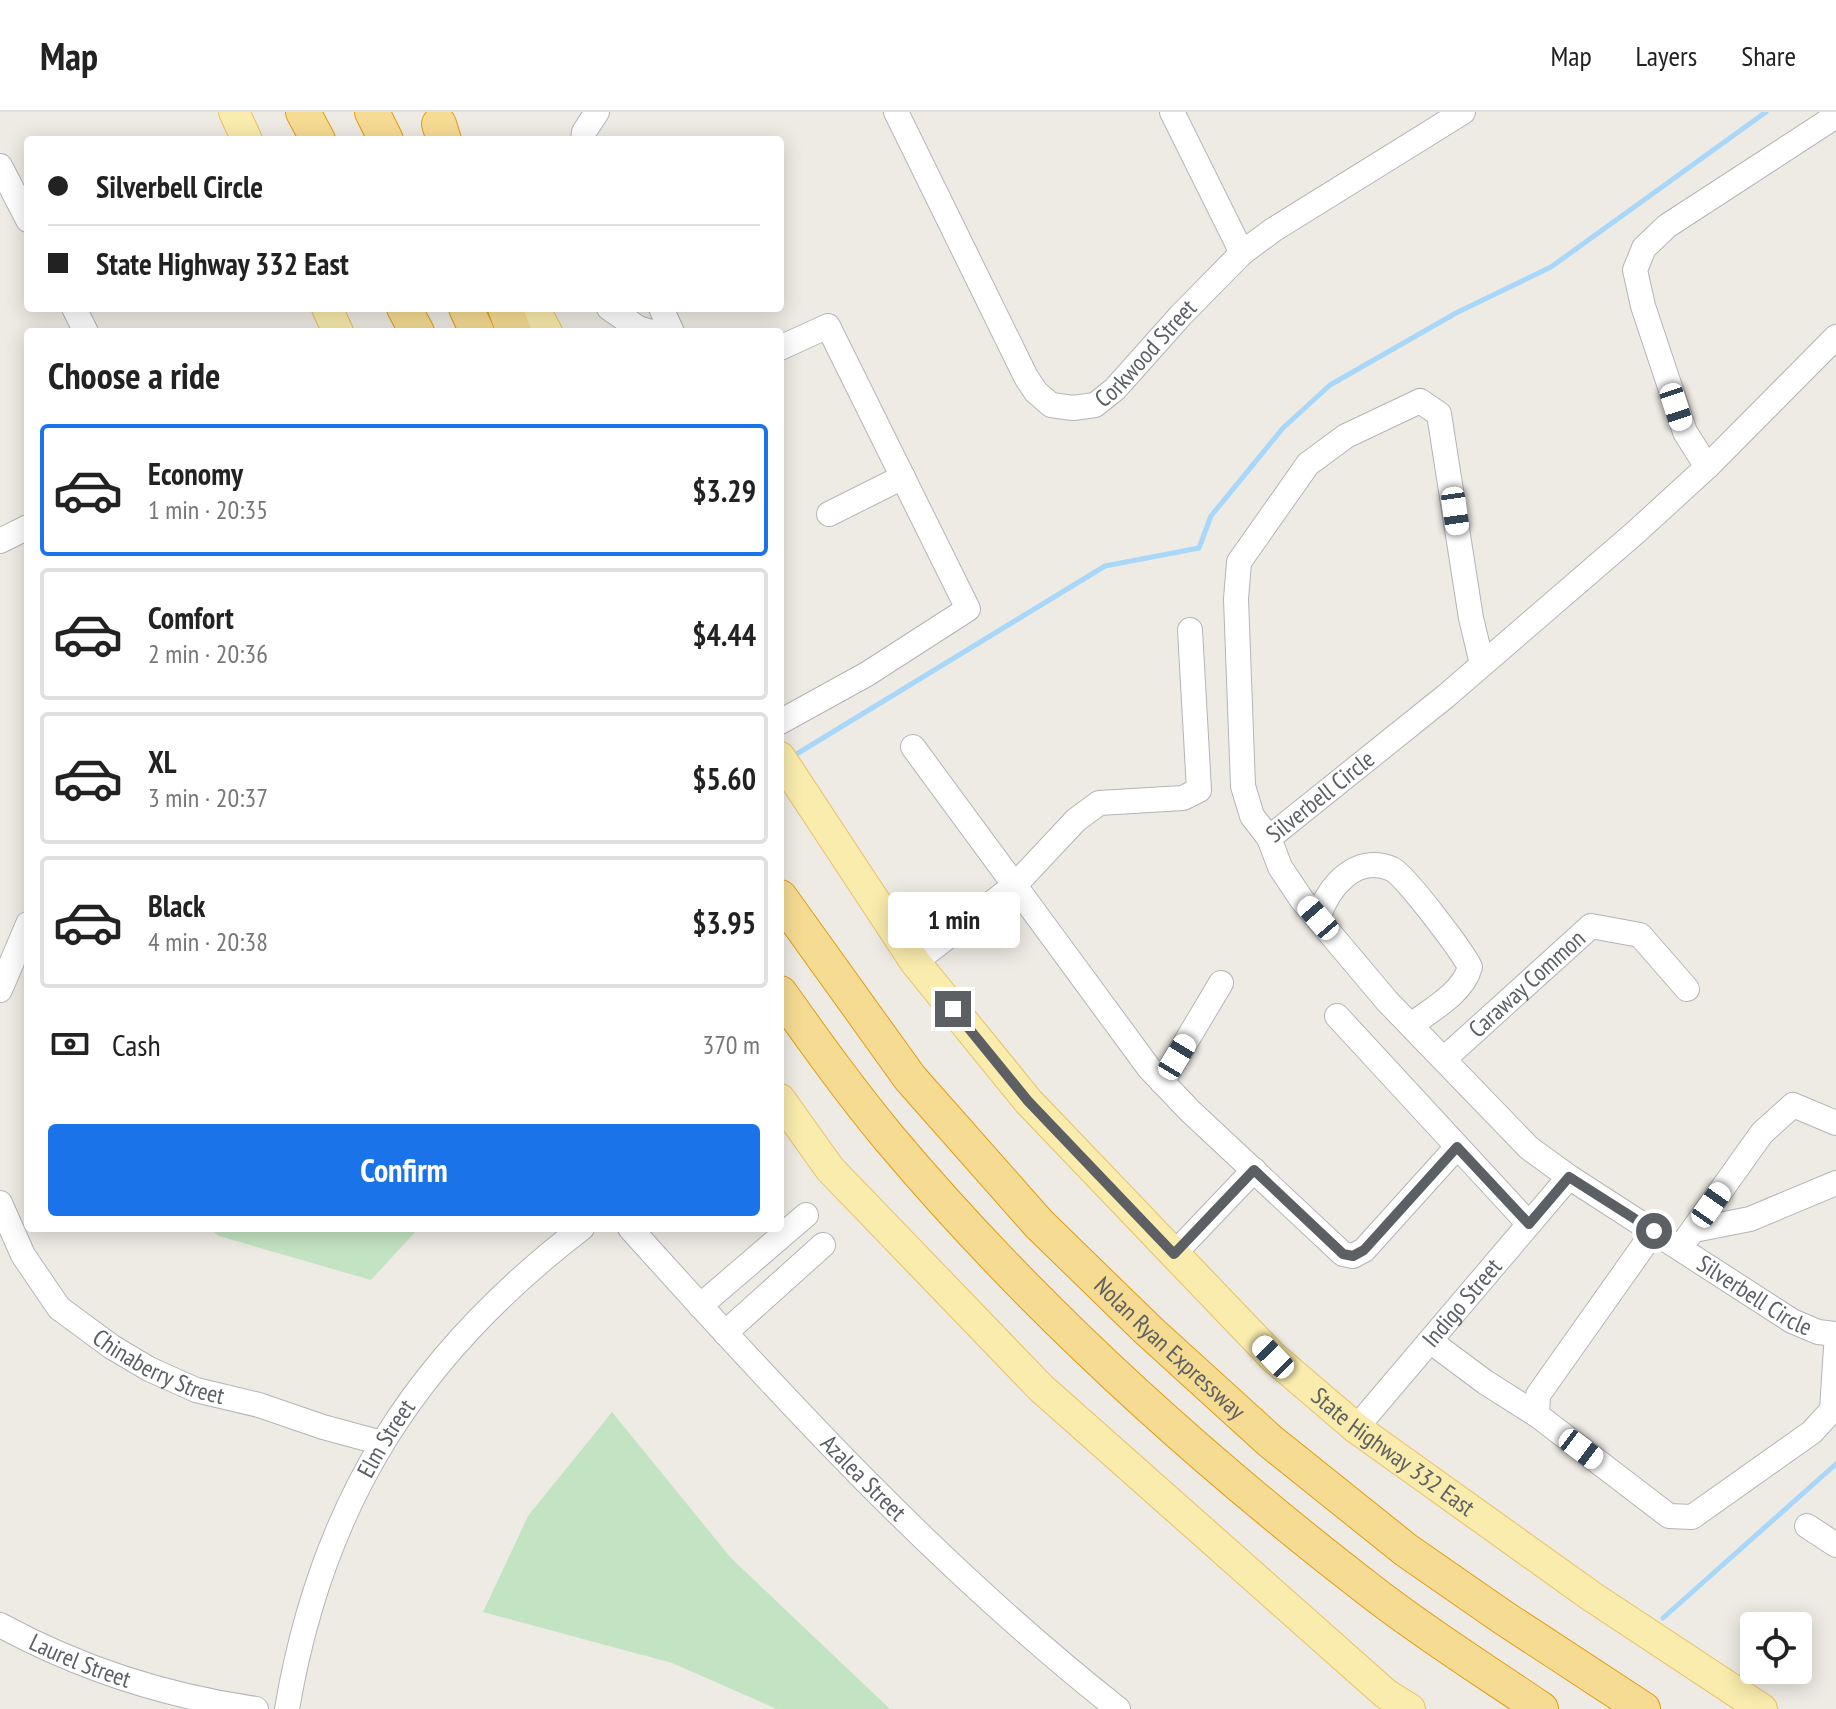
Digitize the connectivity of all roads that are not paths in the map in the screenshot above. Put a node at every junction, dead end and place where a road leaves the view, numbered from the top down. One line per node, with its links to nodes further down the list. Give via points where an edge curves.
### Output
1 (234, 112): 9 (main road)
2 (303, 112): 10 (highway)
3 (372, 112): 11 (highway)
4 (597, 112): 12 (street)
5 (896, 112): 15 (street, Corkwood Street, via 1026,377 1051,405 1095,405)
6 (1172, 112): 15 (street)
7 (1463, 112): 15 (street, Corkwood Street)
8 (1836, 116): 20 (street, via 1667,226 1644,248 1635,270 1685,432)
9 (245, 136)
10 (316, 136)
11 (384, 136)
12 (584, 136)
13 (0, 166): 14 (street)
14 (24, 212)
15 (1242, 253)
16 (615, 312): 17 (street)
17 (638, 328)
18 (1836, 337): 20 (street, Silverbell Circle)
19 (784, 346): 21 (street, via 828,326)
20 (1707, 467): 26 (street, Silverbell Circle)
21 (903, 477): 22 (street); 27 (street, via 968,609)
22 (829, 514)
23 (24, 529): 24 (street)
24 (0, 541)
25 (1190, 630): 31 (street, via 1199,790 1183,798 1099,803)
26 (1482, 664): 30 (street, Silverbell Circle); 30 (street, via 1439,414 1420,401 1346,436 1308,464 1239,562 1243,786 1252,816)
27 (784, 720)
28 (913, 747): 31 (street)
29 (784, 763): 35 (main road, State Highway 332 East)
30 (1269, 838): 33 (street, Silverbell Circle, via 1280,867)
31 (1015, 885): 35 (street); 43 (street)
32 (784, 903): 75 (highway, Nolan Ryan Expressway, via 910,1078 1039,1224 1149,1331 1270,1441 1406,1550)
33 (1318, 918): 41 (street, Silverbell Circle); 41 (street, via 1339,879 1359,869 1395,870 1470,967 1453,993)
34 (24, 933): 38 (street)
35 (915, 962): 58 (main road, State Highway 332 East, via 1028,1101)
36 (1221, 983): 43 (street)
37 (1687, 989): 42 (street, Caraway Common, via 1640,935 1591,926)
38 (0, 990)
39 (784, 999): 74 (highway, via 846,1085 954,1213 1136,1394 1235,1482 1374,1593)
40 (1337, 1016): 46 (street)
41 (1411, 1025): 42 (street, Silverbell Circle)
42 (1444, 1059): 48 (street, Silverbell Circle, via 1529,1148)
43 (1162, 1082): 47 (street)
44 (784, 1105): 73 (main road, via 830,1169 1041,1388 1374,1683)
45 (1836, 1123): 56 (street, via 1793,1105 1762,1133)
46 (1457, 1147): 47 (street, via 1353,1256 1343,1254); 52 (street)
47 (1254, 1170): 58 (street)
48 (1569, 1177): 52 (street, Indigo Street); 53 (street, Silverbell Circle)
49 (1836, 1183): 56 (street)
50 (0, 1203): 66 (street, Chinaberry Street, via 23,1255 59,1308 112,1347 196,1390)
51 (806, 1215): 59 (street)
52 (1529, 1224): 62 (street, Indigo Street)
53 (1654, 1231): 56 (street, Silverbell Circle); 64 (street, via 1538,1395)
54 (577, 1232): 66 (street, Elm Street, via 465,1331)
55 (634, 1232): 59 (street, Azalea Street)
56 (1687, 1239): 61 (street, Silverbell Circle, via 1792,1321)
57 (823, 1245): 60 (street)
58 (1174, 1254): 65 (main road, State Highway 332 East, via 1273,1357)
59 (700, 1306): 60 (street, Azalea Street)
60 (725, 1333): 72 (street, Azalea Street, via 958,1572)
61 (1836, 1334)
62 (1430, 1341): 64 (street); 65 (street, Indigo Street)
63 (1836, 1348): 64 (street, via 1832,1410 1812,1432 1692,1517 1669,1516)
64 (1537, 1415)
65 (1356, 1428): 76 (main road, State Highway 332 East, via 1591,1596)
66 (382, 1443): 71 (street, Elm Street, via 321,1571)
67 (1807, 1526): 68 (street)
68 (1836, 1545)
69 (0, 1625): 70 (street, Laurel Street, via 114,1677 209,1703)
70 (256, 1709)
71 (287, 1709)
72 (1118, 1709)
73 (1410, 1709)
74 (1541, 1709)
75 (1643, 1709)
76 (1762, 1709)

